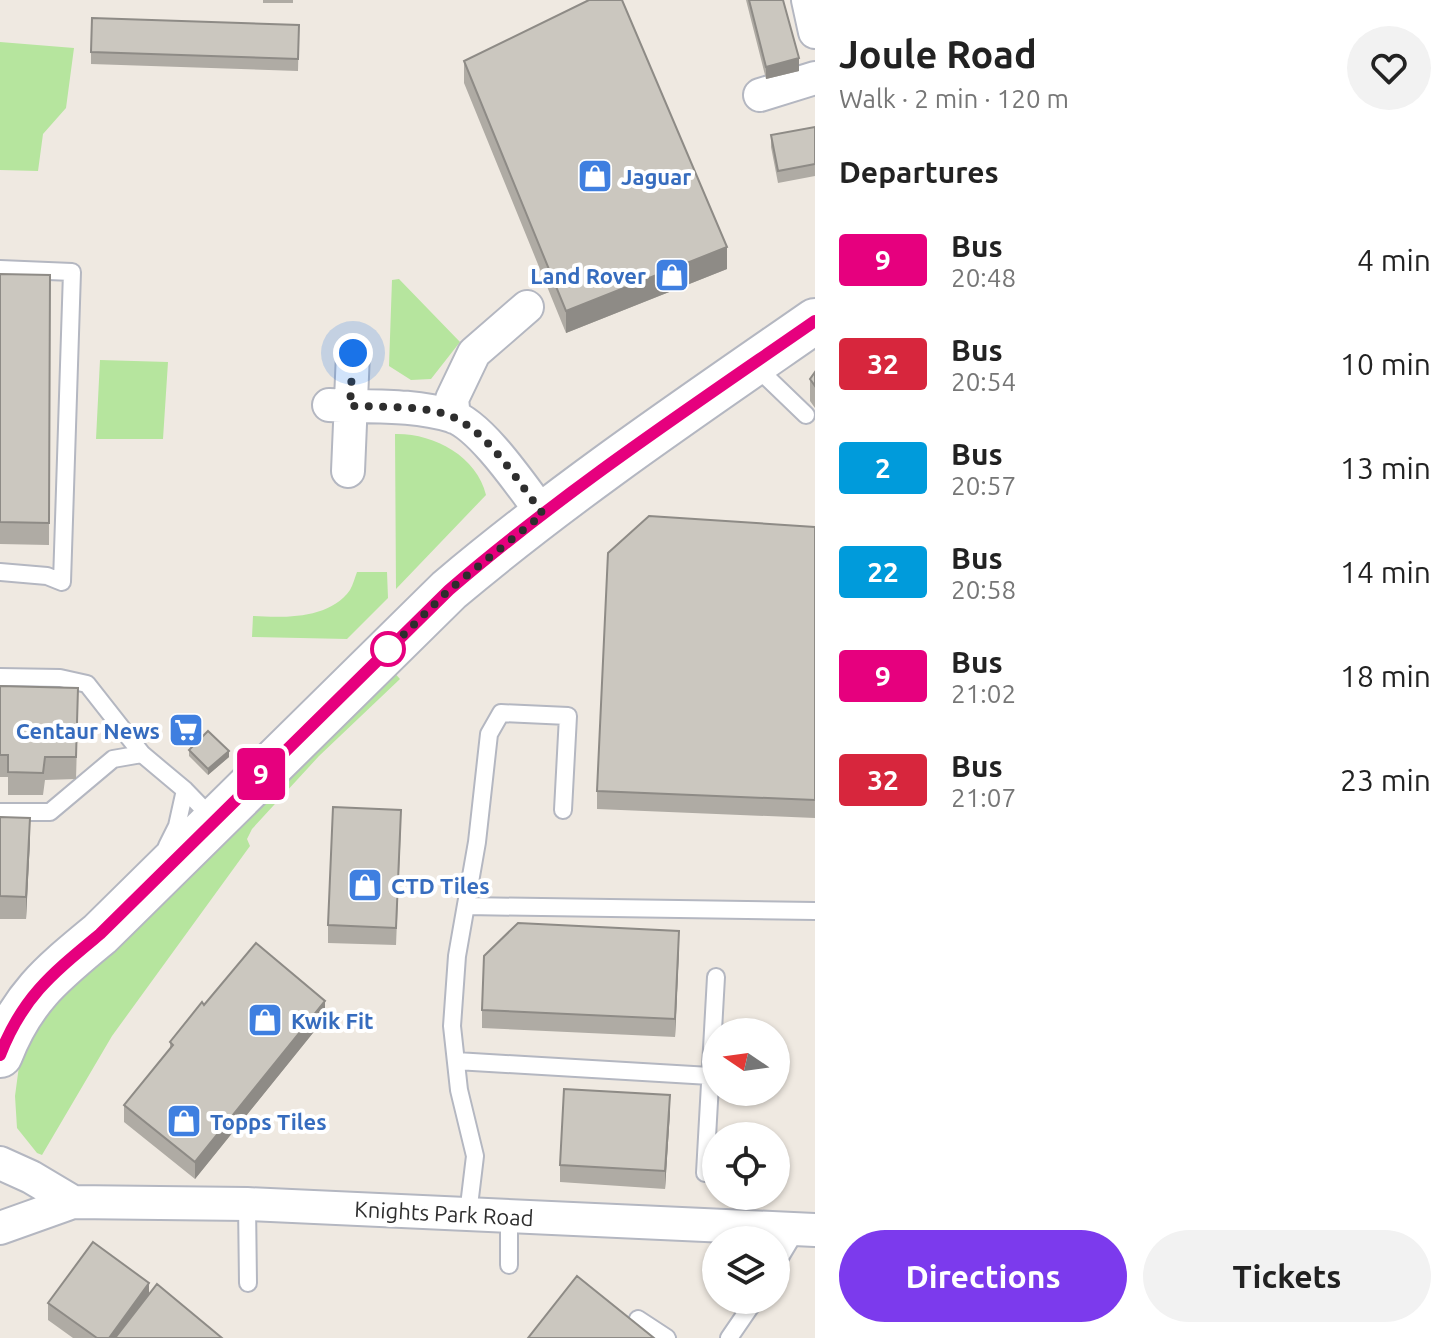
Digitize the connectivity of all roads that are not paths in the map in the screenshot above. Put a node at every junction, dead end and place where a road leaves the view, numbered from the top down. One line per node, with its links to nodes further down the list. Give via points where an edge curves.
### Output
1 (808, 0): 2 (street)
2 (815, 32)
3 (815, 78): 4 (street)
4 (760, 95)
5 (0, 269): 15 (lane, via 72,272 62,582)
6 (527, 307): 12 (street, via 474,353 452,399)
7 (815, 321): 9 (street)
8 (353, 353): 10 (street)
9 (753, 364): 11 (lane); 14 (street)
10 (339, 406): 12 (street, via 410,408); 13 (street)
11 (806, 415)
12 (454, 417): 14 (street, via 476,432)
13 (348, 471)
14 (543, 514): 18 (street)
15 (0, 572)
16 (0, 677): 17 (lane, via 87,684)
17 (142, 754): 18 (lane); 20 (lane, via 113,759 50,812)
18 (199, 805): 24 (street, via 147,887)
19 (563, 810): 21 (lane, via 568,716 501,713 489,734)
20 (0, 812)
21 (466, 906): 22 (lane); 28 (lane, via 452,1026)
22 (815, 911)
23 (716, 977): 26 (lane)
24 (47, 978): 25 (street); 27 (street, via 14,1023)
25 (0, 992)
26 (714, 1018)
27 (0, 1055)
28 (456, 1061): 29 (lane); 33 (lane, via 475,1156)
29 (702, 1076)
30 (0, 1163): 31 (street)
31 (73, 1202): 32 (street, Knights Park Road); 35 (street, Knights Park Road)
32 (247, 1204): 33 (street, Knights Park Road); 39 (lane)
33 (468, 1214): 34 (street, Knights Park Road)
34 (509, 1215): 36 (street, Knights Park Road); 38 (lane)
35 (0, 1228)
36 (806, 1229): 37 (lane)
37 (790, 1248)
38 (509, 1265)
39 (248, 1283)
40 (745, 1314): 43 (lane)
41 (638, 1319): 42 (lane)
42 (667, 1338)
43 (729, 1338)

